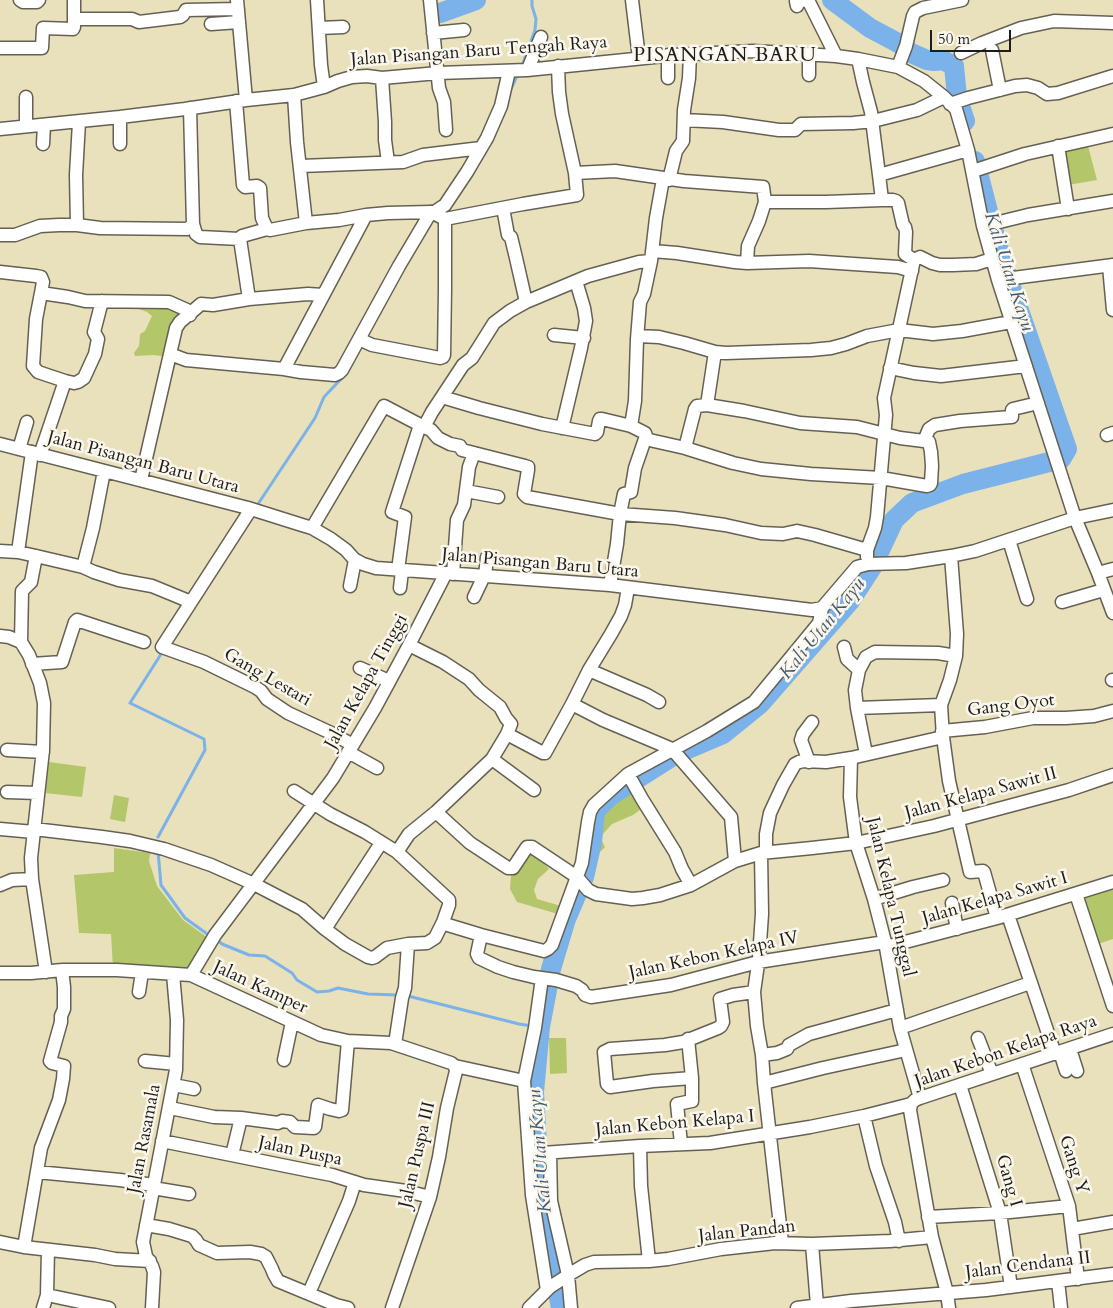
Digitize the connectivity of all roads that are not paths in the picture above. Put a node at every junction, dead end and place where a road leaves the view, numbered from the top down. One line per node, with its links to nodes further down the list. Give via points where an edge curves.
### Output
1 (20, 0): 2 (street)
2 (39, 0)
3 (74, 0): 10 (street)
4 (317, 0): 15 (street)
5 (430, 0): 17 (street)
6 (632, 0): 26 (street)
7 (962, 0): 29 (street, via 923,8 912,16)
8 (804, 2): 25 (street)
9 (237, 4): 10 (street, via 186,10 180,17 139,22 132,19); 11 (street)
10 (74, 19): 19 (street, via 73,29 43,28 42,48)
11 (239, 22): 13 (street); 40 (street)
12 (1113, 23): 21 (street, via 1054,21 1021,28)
13 (211, 24)
14 (343, 27): 15 (street)
15 (319, 28): 36 (street)
16 (464, 30): 17 (street)
17 (433, 33): 31 (street)
18 (541, 37): 30 (street)
19 (0, 48)
20 (992, 50): 37 (street)
21 (961, 53)
22 (690, 54): 23 (street, Jalan Pisangan Baru Tengah Raya, via 753,51); 24 (street, Jalan Pisangan Baru Tengah Raya); 44 (street)
23 (809, 54): 25 (street, Jalan Pisangan Baru Tengah Raya); 32 (street)
24 (668, 56): 26 (street, Jalan Pisangan Baru Tengah Raya); 35 (street)
25 (836, 56): 27 (street, Jalan Pisangan Baru Tengah Raya)
26 (639, 58): 28 (street, Jalan Pisangan Baru Tengah Raya)
27 (858, 58): 29 (street, Jalan Pisangan Baru Tengah Raya); 45 (street)
28 (558, 66): 30 (street, Jalan Pisangan Baru Tengah Raya); 60 (street, via 562,114)
29 (898, 67): 41 (street, Jalan Pisangan Baru Tengah Raya)
30 (520, 70): 31 (street, Jalan Pisangan Baru Tengah Raya); 55 (street)
31 (438, 73): 34 (street, Jalan Pisangan Baru Tengah Raya); 49 (street)
32 (809, 75)
33 (1113, 76): 37 (street, via 1058,93 1047,94 1027,85)
34 (382, 78): 36 (street, Jalan Pisangan Baru Tengah Raya, via 352,77); 57 (street)
35 (668, 78)
36 (324, 87): 38 (street, Jalan Pisangan Baru Tengah Raya)
37 (1000, 90): 41 (street)
38 (294, 95): 40 (street, Jalan Pisangan Baru Tengah Raya); 58 (street)
39 (26, 97): 50 (street)
40 (241, 100): 42 (street, Jalan Pisangan Baru Tengah Raya); 74 (street, via 243,185 260,188 262,218)
41 (953, 101): 45 (street); 56 (street)
42 (190, 108): 43 (street, Jalan Pisangan Baru Tengah Raya); 71 (street)
43 (120, 117): 46 (street, Jalan Pisangan Baru Tengah Raya); 53 (street)
44 (684, 120): 45 (street, via 779,130 795,130 801,124); 62 (street, via 683,141 676,150)
45 (872, 121): 61 (street)
46 (78, 122): 47 (street, Jalan Pisangan Baru Tengah Raya); 72 (street)
47 (44, 125): 50 (street, Jalan Pisangan Baru Tengah Raya); 52 (street)
48 (0, 129): 50 (street, Jalan Pisangan Baru Tengah Raya)
49 (446, 130)
50 (21, 131)
51 (1113, 134): 54 (street)
52 (43, 144)
53 (120, 144)
54 (1058, 146): 59 (street); 67 (street)
55 (481, 148): 57 (street, via 423,154 403,162); 69 (street)
56 (968, 150): 59 (street); 61 (street)
57 (388, 162): 58 (street)
58 (300, 166): 70 (street)
59 (976, 170): 73 (street)
60 (575, 173): 62 (street, via 615,171); 66 (street, via 577,195)
61 (878, 175): 63 (street)
62 (666, 179): 64 (street, via 763,187); 77 (street)
63 (882, 200): 64 (street); 80 (street, via 893,200 898,204 906,232 905,252)
64 (765, 202): 79 (street, via 748,246)
65 (1113, 202): 67 (street)
66 (503, 208): 69 (street); 89 (street)
67 (1068, 209): 73 (street)
68 (366, 214): 69 (street); 70 (street); 86 (street)
69 (437, 215): 97 (street, via 399,266); 100 (street)
70 (306, 223): 74 (street)
71 (193, 224): 72 (street, via 187,229); 76 (street, via 200,237)
72 (77, 225): 75 (street, via 40,226 15,235)
73 (988, 225): 78 (street)
74 (267, 228): 76 (street)
75 (0, 236)
76 (240, 239): 87 (street)
77 (651, 256): 79 (street, via 677,252); 84 (street); 95 (street, via 640,302)
78 (992, 259): 80 (street, via 976,264 940,265 920,257); 83 (street)
79 (747, 263): 80 (street, via 809,261 898,267)
80 (913, 265): 93 (street)
81 (1111, 266): 83 (street); 90 (street)
82 (0, 272): 85 (street, via 41,277)
83 (1005, 280): 92 (street)
84 (576, 281): 89 (street); 96 (street, via 586,321)
85 (41, 294): 88 (street); 105 (street, via 33,366 38,372)
86 (323, 295): 87 (street); 104 (street)
87 (249, 299): 91 (street, via 201,304)
88 (102, 301): 91 (street, via 169,302 187,310); 105 (street, via 94,332 98,339 91,366 81,381)
89 (526, 302): 101 (street, via 494,323 472,358)
90 (1113, 310)
91 (190, 315): 99 (street, via 176,328)
92 (1011, 322): 93 (street, via 962,332 933,334); 102 (street)
93 (899, 330): 98 (street, via 831,348); 103 (street)
94 (554, 335): 96 (street)
95 (638, 336): 98 (street, via 659,337); 111 (street)
96 (584, 338): 112 (street)
97 (364, 342): 100 (street, via 440,358); 104 (street, via 335,375)
98 (715, 352): 108 (street)
99 (170, 354): 104 (street, via 186,360); 123 (street)
100 (444, 355): 101 (street)
101 (463, 365): 106 (street)
102 (1026, 366): 103 (street, via 941,376); 107 (street)
103 (890, 368): 113 (street, via 884,398)
104 (284, 369)
105 (65, 381): 119 (street)
106 (442, 397): 110 (street); 112 (street)
107 (1038, 403): 115 (street, via 1013,409 1010,418 935,425 928,428); 129 (street)
108 (707, 405): 113 (street, via 800,423); 117 (street, via 694,409)
109 (27, 422): 118 (street)
110 (422, 426): 120 (street, via 432,430 438,438); 130 (street, via 384,406); 142 (street, via 392,512 405,517)
111 (631, 426): 112 (street, via 600,419 596,434); 114 (street, via 645,433)
112 (562, 428)
113 (884, 433): 115 (street); 122 (street)
114 (645, 439): 117 (street); 128 (street, via 631,492 624,494)
115 (924, 441): 122 (street, via 929,442 931,452 930,485)
116 (0, 444): 118 (street, Jalan Pisangan Baru Utara)
117 (685, 448): 122 (street, via 761,469)
118 (19, 449): 119 (street, Jalan Pisangan Baru Utara)
119 (36, 453): 121 (street, Jalan Pisangan Baru Utara); 134 (street)
120 (474, 453): 124 (street); 128 (street, via 528,467 524,494 527,497)
121 (104, 471): 123 (street, Jalan Pisangan Baru Utara); 140 (street)
122 (881, 478): 132 (street, via 876,522)
123 (141, 480): 127 (street, Jalan Pisangan Baru Utara)
124 (466, 491): 125 (street); 144 (street, via 457,520)
125 (498, 497)
126 (1113, 510): 129 (street)
127 (255, 511): 130 (street, Jalan Pisangan Baru Utara); 153 (street)
128 (620, 514): 132 (street, via 675,518 774,534 797,531); 146 (street)
129 (1075, 518): 131 (street); 143 (street)
130 (312, 528): 138 (street, Jalan Pisangan Baru Utara)
131 (1008, 540): 136 (street); 152 (street)
132 (867, 550): 139 (street)
133 (0, 551): 134 (street)
134 (18, 552): 135 (street)
135 (36, 556): 140 (street); 158 (street, via 31,582 22,591)
136 (952, 556): 139 (street, via 906,563); 162 (street)
137 (487, 557): 145 (street)
138 (355, 560): 142 (street, Jalan Pisangan Baru Utara, via 376,568); 147 (street)
139 (868, 564): 155 (street, via 857,567)
140 (83, 567): 153 (street, via 119,580 152,586)
141 (1113, 569): 143 (street)
142 (400, 570): 144 (street, Jalan Pisangan Baru Utara); 148 (street)
143 (1098, 573): 156 (street)
144 (449, 574): 145 (street, Jalan Pisangan Baru Utara); 160 (street, Jalan Kelapa Tinggi)
145 (484, 576): 146 (street, Jalan Pisangan Baru Utara); 151 (street)
146 (610, 585): 149 (street, Jalan Pisangan Baru Utara)
147 (350, 586)
148 (400, 588)
149 (628, 588): 155 (street, Jalan Pisangan Baru Utara, via 812,610); 165 (street, via 621,616)
150 (1100, 591): 154 (street)
151 (474, 597)
152 (1027, 599)
153 (191, 602): 176 (street, Gang Lestari, via 165,648 204,662 255,687 267,700 331,732)
154 (1062, 602)
155 (822, 608): 179 (street, via 819,623 754,702)
156 (1113, 613)
157 (0, 636): 158 (street)
158 (21, 642): 163 (street)
159 (144, 642): 163 (street, via 77,620 62,662)
160 (409, 645): 167 (street, Jalan Kelapa Tinggi); 174 (street, via 469,679 500,707)
161 (844, 647): 166 (street, via 846,659)
162 (956, 656): 166 (street, via 875,652 866,657); 170 (street)
163 (32, 664): 178 (street, via 44,703)
164 (360, 668): 167 (street)
165 (588, 670): 168 (street); 169 (street)
166 (859, 670): 171 (street, via 855,690)
167 (389, 681): 176 (street, Jalan Kelapa Tinggi)
168 (660, 702)
169 (572, 704): 174 (street, via 545,753); 179 (street)
170 (941, 705): 171 (street); 175 (street)
171 (857, 708): 180 (street)
172 (1113, 712): 175 (street, Gang Oyot, via 1033,718)
173 (812, 722): 183 (street, via 801,740)
174 (509, 729): 182 (street)
175 (942, 734): 180 (street, Gang Oyot); 193 (street)
176 (351, 748): 184 (street, Gang Lestari); 191 (street, Jalan Kelapa Tinggi)
177 (7, 750): 178 (street)
178 (42, 752): 190 (street)
179 (675, 753): 186 (street); 200 (street, via 731,818)
180 (866, 754): 181 (street)
181 (851, 758): 183 (street); 197 (street, Jalan Kelapa Tunggal, via 850,797)
182 (492, 759): 188 (street); 192 (street)
183 (810, 762): 199 (street, via 795,764 782,785 770,813)
184 (377, 768)
185 (1113, 775): 193 (street, Jalan Kelapa Sawit II)
186 (631, 779): 201 (street, via 594,805 590,812); 207 (street, via 675,852)
187 (294, 790): 191 (street)
188 (534, 790)
189 (7, 792): 190 (street)
190 (38, 793): 195 (street)
191 (314, 804): 196 (street); 206 (street, Jalan Kelapa Tinggi)
192 (436, 812): 198 (street, via 409,834); 201 (street, via 470,843 508,868 513,868 529,846)
193 (958, 819): 197 (street, Jalan Kelapa Sawit II); 211 (street, via 970,872 984,872)
194 (0, 829): 195 (street)
195 (34, 830): 202 (street); 206 (street, via 102,837 164,849)
196 (382, 843): 198 (street); 213 (street)
197 (856, 843): 199 (street, Jalan Kelapa Sawit II); 209 (street, Jalan Kelapa Tunggal)
198 (397, 852): 212 (street, via 449,900)
199 (764, 852): 200 (street, Jalan Kelapa Sawit II); 218 (street)
200 (734, 861): 207 (street, Jalan Kelapa Sawit II)
201 (578, 878): 207 (street, Jalan Kelapa Sawit II, via 596,894 632,899); 215 (street, via 548,950)
202 (32, 880): 205 (street); 220 (street)
203 (943, 880): 209 (street)
204 (1113, 882): 208 (street, Jalan Kelapa Sawit I)
205 (0, 884)
206 (254, 884): 213 (street, via 302,909); 224 (street, Jalan Kelapa Tinggi)
207 (691, 886)
208 (1076, 894): 211 (street, Jalan Kelapa Sawit I); 229 (street)
209 (874, 899): 217 (street, Jalan Kelapa Tunggal)
210 (952, 903): 214 (street)
211 (1002, 917): 214 (street, Jalan Kelapa Sawit I); 226 (street)
212 (444, 922): 215 (street); 216 (street, via 427,943)
213 (325, 929): 216 (street, via 372,958 386,948)
214 (957, 929): 217 (street, Jalan Kelapa Sawit I)
215 (481, 935): 225 (street, Jalan Kebon Kelapa IV, via 479,958 513,972)
216 (408, 944): 237 (street, via 405,988)
217 (885, 944): 218 (street, Jalan Kebon Kelapa IV); 230 (street, Jalan Kelapa Tunggal)
218 (758, 962): 225 (street, Jalan Kebon Kelapa IV, via 671,986 591,997 576,986); 228 (street)
219 (62, 970): 220 (street, Jalan Kamper); 221 (street, Jalan Kamper); 264 (street, via 64,1009 50,1061 64,1066 63,1079)
220 (46, 972): 222 (street, Jalan Kamper)
221 (142, 972): 223 (street, Jalan Kamper); 227 (street)
222 (0, 973)
223 (174, 974): 224 (street, Jalan Kamper); 243 (street, Jalan Rasamala)
224 (190, 975): 231 (street, Jalan Kamper)
225 (547, 978): 249 (street)
226 (1030, 983): 232 (street); 239 (street)
227 (139, 992)
228 (754, 992): 235 (street, via 720,999 721,1026); 240 (street)
229 (1113, 1006)
230 (897, 1010): 232 (street, Jalan Kelapa Tunggal); 240 (street, via 809,1034 787,1049)
231 (292, 1022): 236 (street, Jalan Kamper, via 321,1035); 241 (street)
232 (900, 1028): 238 (street, Jalan Kelapa Tunggal)
233 (1113, 1034): 239 (street, Jalan Kebon Kelapa Raya)
234 (978, 1038): 247 (street)
235 (688, 1039): 248 (street); 248 (street, via 604,1052 607,1084)
236 (348, 1041): 237 (street, Jalan Kamper); 257 (street, via 342,1110 318,1105 314,1128 294,1127 290,1122)
237 (395, 1044): 245 (street, Jalan Kamper)
238 (906, 1050): 250 (street); 254 (street, Jalan Kelapa Tunggal)
239 (1062, 1051): 244 (street, Jalan Kebon Kelapa Raya); 246 (street)
240 (762, 1055): 250 (street)
241 (284, 1060)
242 (145, 1061): 243 (street)
243 (176, 1064): 251 (street, Jalan Rasamala)
244 (1022, 1064): 247 (street, Jalan Kebon Kelapa Raya); 269 (street, Gang Y)
245 (455, 1066): 249 (street, Jalan Kamper); 268 (street, Jalan Puspa III)
246 (1071, 1071)
247 (992, 1074): 253 (street, Jalan Kebon Kelapa Raya)
248 (692, 1078): 260 (street, via 692,1101 678,1104)
249 (524, 1081): 262 (street)
250 (764, 1084): 258 (street)
251 (174, 1085): 252 (street); 255 (street, Jalan Rasamala)
252 (194, 1089)
253 (961, 1089): 254 (street, Jalan Kebon Kelapa Raya); 270 (street, Gang I)
254 (916, 1101): 256 (street, Jalan Kebon Kelapa I); 271 (street, via 910,1110)
255 (170, 1108): 257 (street, via 214,1117); 259 (street, Jalan Rasamala)
256 (864, 1116): 258 (street, Jalan Kebon Kelapa I); 276 (street)
257 (241, 1118): 263 (street)
258 (769, 1133): 260 (street, Jalan Kebon Kelapa I, via 710,1143); 278 (street)
259 (162, 1141): 263 (street, Jalan Puspa); 266 (street, Jalan Rasamala)
260 (681, 1144): 261 (street, Jalan Kebon Kelapa I)
261 (640, 1146): 262 (street, Jalan Kebon Kelapa I); 283 (street)
262 (540, 1153): 285 (street); 289 (street, via 532,1195)
263 (232, 1155): 265 (street, Jalan Puspa)
264 (37, 1172): 266 (street); 280 (street)
265 (355, 1182): 268 (street, Jalan Puspa); 290 (street)
266 (153, 1186): 267 (street); 273 (street, Jalan Rasamala)
267 (189, 1194)
268 (430, 1197): 298 (street, Jalan Puspa III)
269 (1068, 1206): 270 (street); 274 (street, Gang Y)
270 (1000, 1213): 271 (street); 288 (street, Gang I)
271 (928, 1217): 275 (street)
272 (1113, 1222): 274 (street)
273 (146, 1225): 282 (street, Jalan Rasamala, via 143,1242); 290 (street, via 192,1236 198,1245 217,1252 261,1254 266,1257 278,1281)
274 (1072, 1228): 286 (street, Gang Y)
275 (932, 1237): 276 (street, Jalan Pandan); 291 (street)
276 (899, 1240): 279 (street, Jalan Pandan)
277 (0, 1242): 280 (street)
278 (782, 1243): 279 (street, Jalan Pandan); 283 (street, Jalan Pandan)
279 (812, 1244): 293 (street)
280 (24, 1247): 281 (street)
281 (48, 1250): 282 (street); 292 (street)
282 (150, 1261): 297 (street, Jalan Rasamala, via 154,1277)
283 (649, 1261): 285 (street, Jalan Pandan, via 594,1262)
284 (1113, 1274): 286 (street, Jalan Cendana II)
285 (568, 1275): 289 (street, Jalan Pandan); 300 (street)
286 (1078, 1279): 287 (street, Jalan Cendana II)
287 (1058, 1281): 288 (street, Jalan Cendana II); 303 (street)
288 (1010, 1284): 291 (street, Jalan Cendana II)
289 (548, 1288): 299 (street, Jalan Pandan)
290 (309, 1293): 294 (street)
291 (947, 1293): 293 (street, Jalan Cendana II); 302 (street)
292 (47, 1295): 295 (street); 296 (street)
293 (813, 1306): 301 (street, Jalan Cendana II)
294 (339, 1307)
295 (43, 1308)
296 (109, 1308)
297 (152, 1308)
298 (392, 1308)
299 (529, 1308)
300 (571, 1308)
301 (797, 1308)
302 (949, 1308)
303 (1061, 1308)

